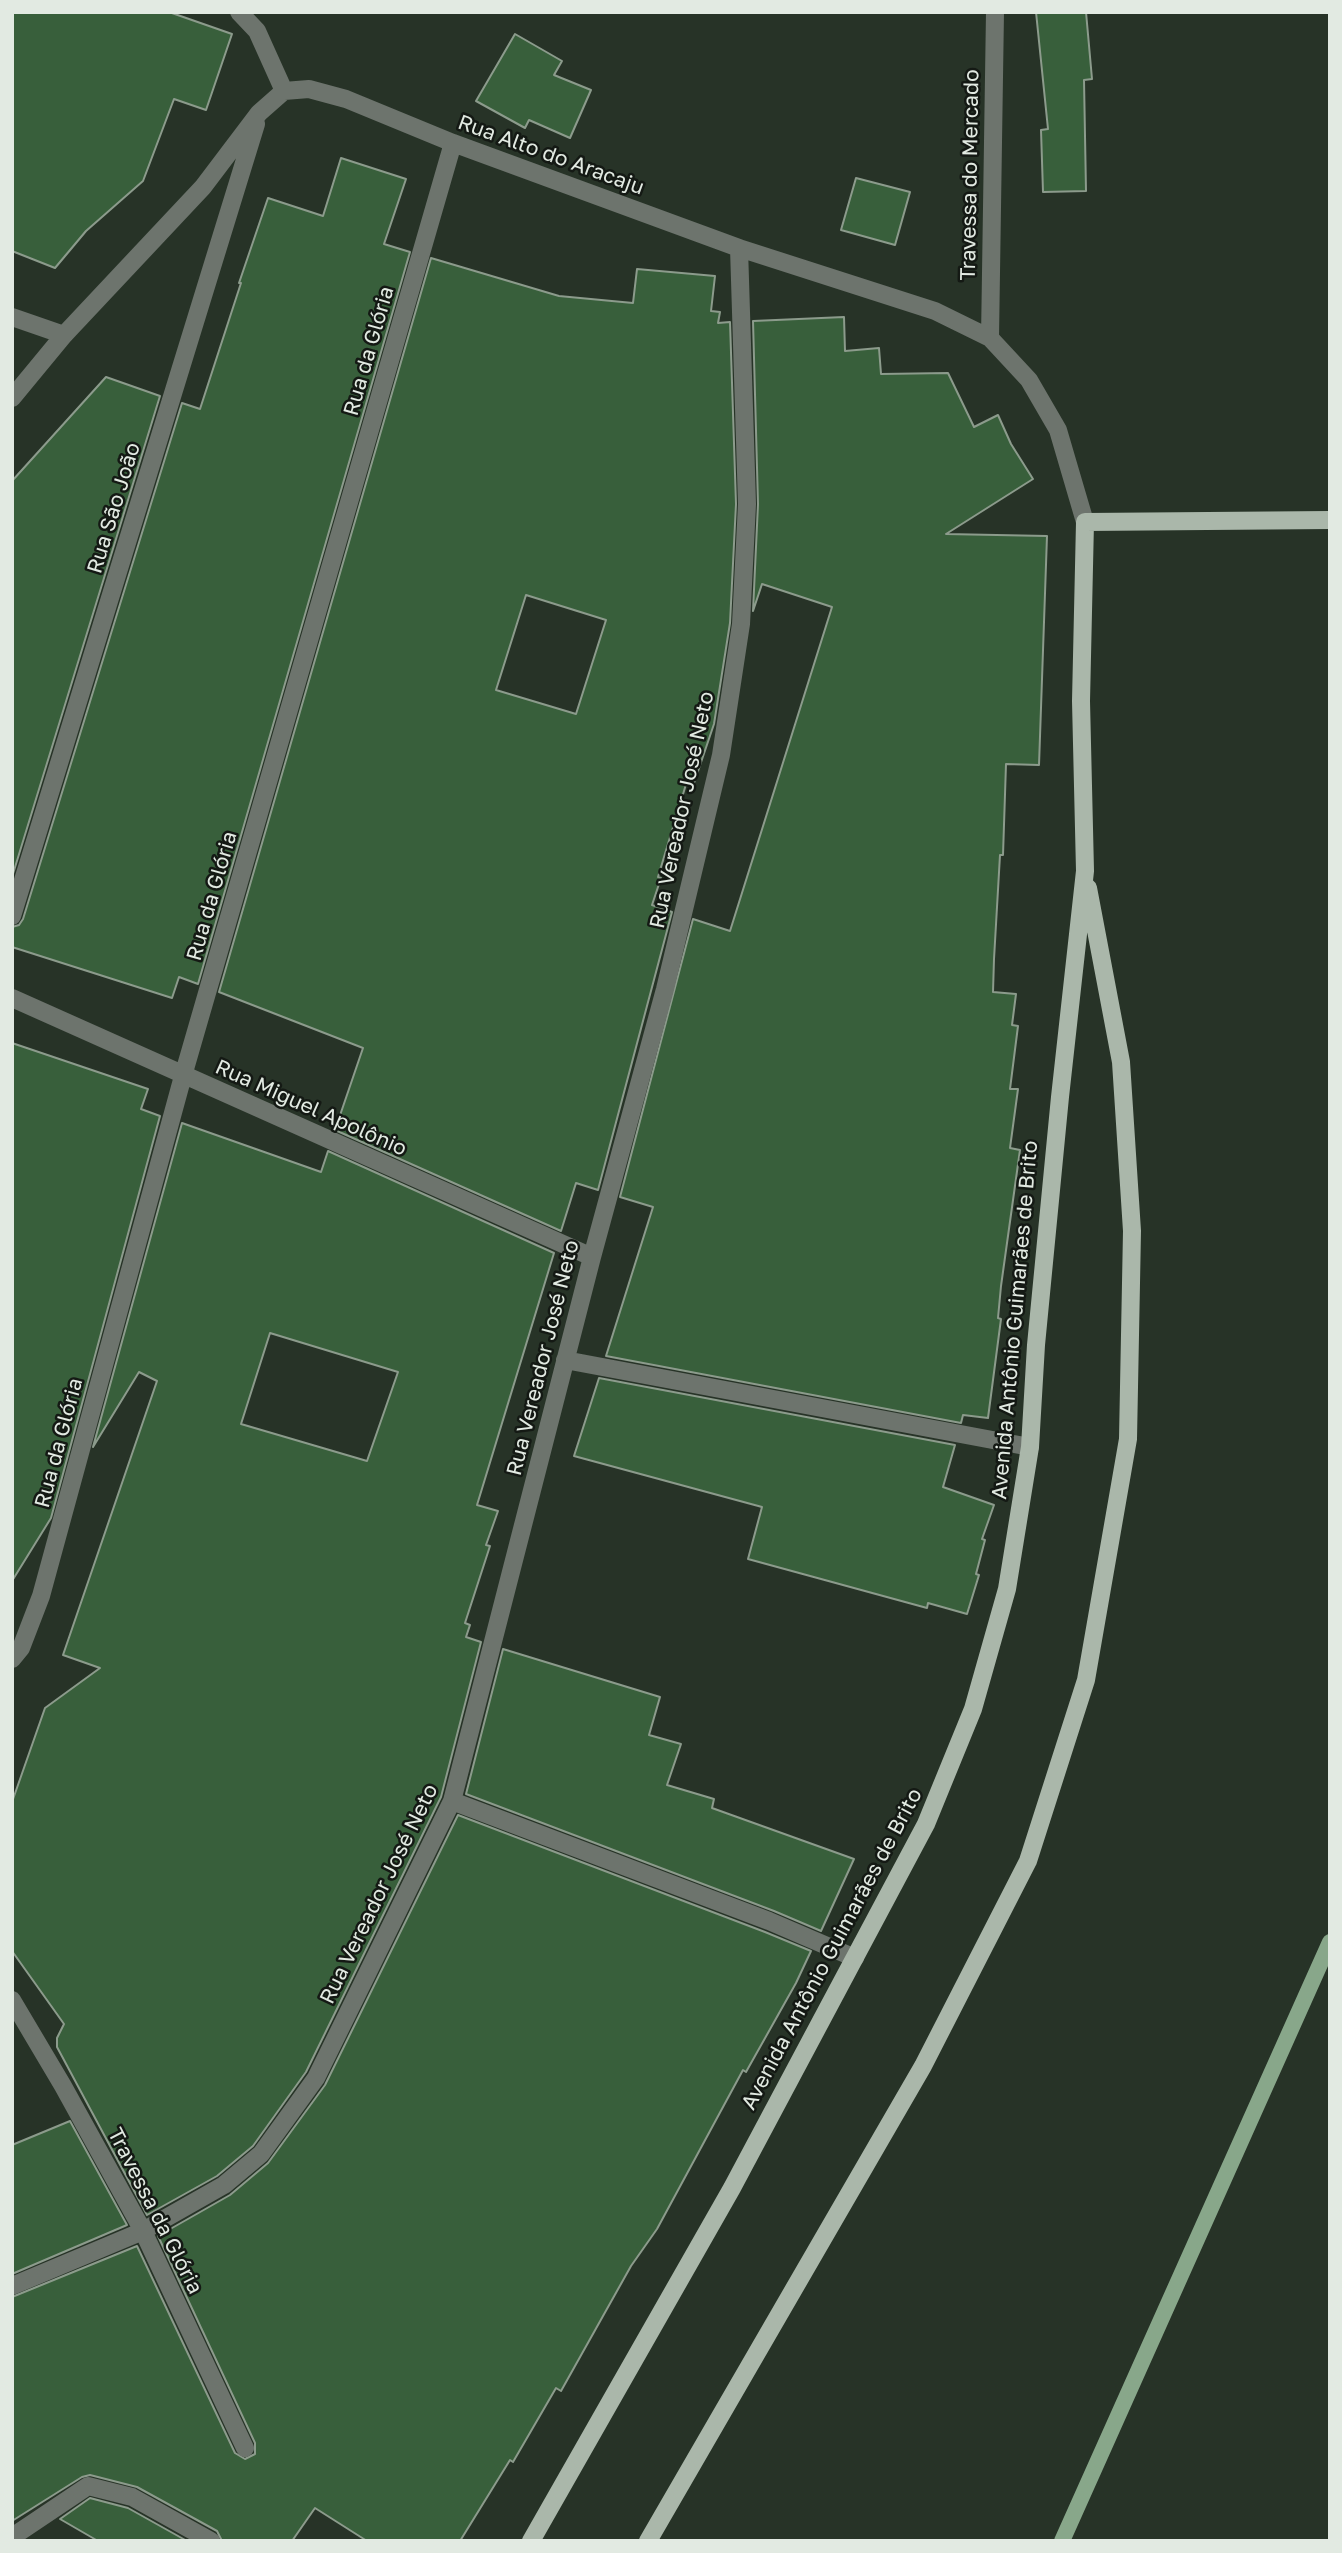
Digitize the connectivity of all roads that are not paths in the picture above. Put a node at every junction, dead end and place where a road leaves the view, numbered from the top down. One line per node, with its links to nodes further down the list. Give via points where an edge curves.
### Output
1 (239, 12): 3 (street, via 257,31)
2 (995, 12): 9 (street, Travessa do Mercado)
3 (284, 91): 4 (street); 5 (street, Rua Alto do Aracaju, via 309,89 346,99)
4 (259, 113): 8 (street, via 203,187); 14 (street, Rua São João)
5 (453, 143): 6 (street, Rua Alto do Aracaju); 16 (street, Rua da Glória)
6 (738, 248): 9 (street, Rua Alto do Aracaju, via 934,311); 17 (street, Rua Vereador José Neto, via 747,504 741,624 721,755 665,989)
7 (12, 317): 8 (street)
8 (64, 335): 10 (street)
9 (990, 338): 12 (street, Rua Alto do Aracaju, via 1029,380 1058,430)
10 (12, 398)
11 (1330, 520): 12 (main road)
12 (1085, 522): 13 (main road, Avenida Antônio Guimarães de Brito, via 1081,701)
13 (1085, 871): 19 (main road, Avenida Antônio Guimarães de Brito, via 1057,1125); 30 (main road, Avenida Antônio Guimarães de Brito, via 1122,1062 1132,1231 1128,1439 1086,1680 1028,1861 956,2003)
14 (12, 916)
15 (12, 998): 16 (street, Rua Miguel Apolônio)
16 (183, 1076): 17 (street, Rua Miguel Apolônio); 20 (street, Rua da Glória, via 41,1596 21,1648)
17 (592, 1257): 18 (street, Rua Vereador José Neto)
18 (565, 1360): 19 (street); 21 (street, Rua Vereador José Neto)
19 (1030, 1447): 22 (main road, Avenida Antônio Guimarães de Brito, via 1007,1589 973,1709 926,1824)
20 (12, 1659)
21 (452, 1801): 22 (street); 24 (street, Rua Vereador José Neto, via 316,2078 261,2154 224,2185)
22 (855, 1958): 29 (main road, Avenida Antônio Guimarães de Brito, via 732,2188)
23 (12, 2000): 24 (street, Travessa da Glória)
24 (143, 2231): 25 (street, Rua Vereador José Neto); 26 (street, Travessa da Glória)
25 (12, 2286)
26 (245, 2448)
27 (12, 2537): 28 (street, via 88,2486 132,2497)
28 (211, 2541)
29 (531, 2541)
30 (648, 2541)

